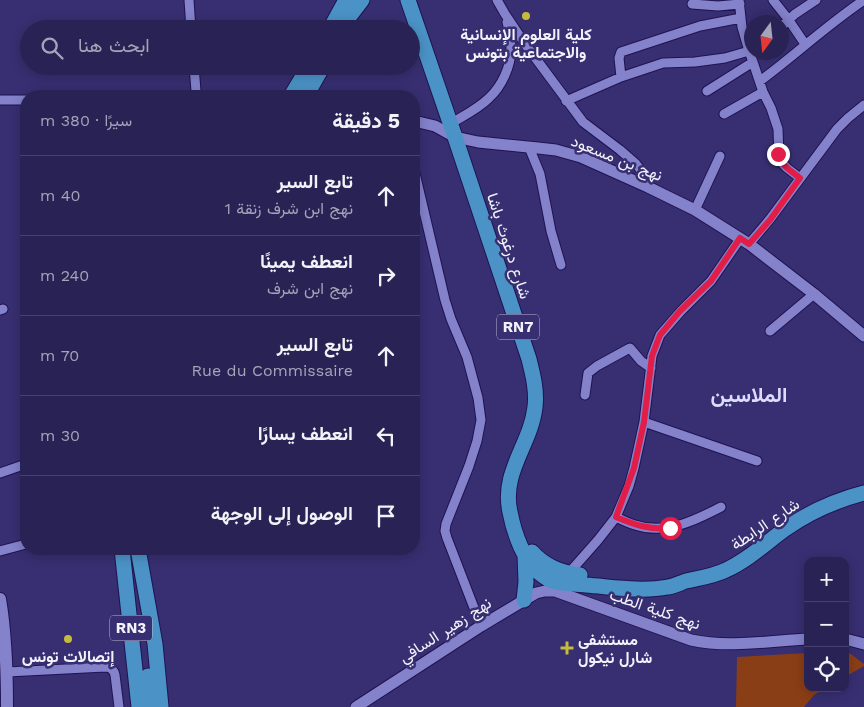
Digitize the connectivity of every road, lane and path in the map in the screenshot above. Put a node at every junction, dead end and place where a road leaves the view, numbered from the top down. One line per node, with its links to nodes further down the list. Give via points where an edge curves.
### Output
1 (189, 0): 15 (street)
2 (346, 0): 16 (main road)
3 (357, 0): 17 (main road)
4 (362, 0): 18 (main road)
5 (408, 0): 19 (main road, شارع درغوث باشا / RN7)
6 (497, 0): 12 (street)
7 (773, 0): 13 (street)
8 (816, 0): 20 (street)
9 (864, 0): 24 (street)
10 (740, 2): 11 (street, via 718,6); 14 (street)
11 (692, 4)
12 (505, 14): 39 (street); 43 (street, via 511,49 504,77 490,97)
13 (781, 15)
14 (741, 18): 22 (street); 30 (street, via 700,26 621,52)
15 (190, 20)
16 (335, 20)
17 (347, 20)
18 (348, 20)
19 (415, 20)
20 (789, 20)
21 (789, 27): 24 (street)
22 (744, 29)
23 (420, 35): 43 (main road, شارع درغوث باشا / RN7)
24 (805, 44): 31 (street)
25 (744, 52): 30 (street, via 725,58 663,63)
26 (754, 62): 31 (street); 35 (street)
27 (195, 75): 32 (street)
28 (310, 75): 33 (main road)
29 (313, 75): 34 (main road)
30 (621, 77): 39 (street)
31 (760, 81): 36 (street)
32 (196, 90)
33 (297, 90)
34 (310, 90)
35 (707, 91)
36 (763, 92): 41 (street); 46 (street, via 778,129 781,162)
37 (0, 100): 38 (street)
38 (20, 100)
39 (566, 101): 47 (street, via 583,122 636,164 647,178)
40 (864, 105): 46 (street, via 837,130)
41 (724, 114)
42 (420, 123): 43 (street, نهج بن مسعود)
43 (452, 130): 44 (street, نهج بن مسعود, via 478,142); 64 (main road, شارع درغوث باشا / RN7, via 529,359 535,386 532,421 509,488 510,512)
44 (529, 147): 47 (street, نهج بن مسعود, via 581,157); 51 (street, via 540,174)
45 (720, 156): 49 (street)
46 (800, 178): 50 (street, via 770,220)
47 (648, 187): 49 (street, نهج بن مسعود)
48 (420, 194): 75 (street, via 445,300 467,357 478,398 481,420 477,441 445,531)
49 (695, 210): 50 (street, نهج بن مسعود)
50 (745, 241): 52 (street, نهج بن مسعود); 55 (street, via 660,335)
51 (561, 265)
52 (814, 294): 53 (street); 54 (street, نهج بن مسعود)
53 (770, 331)
54 (864, 336)
55 (650, 368): 56 (street, via 628,348 588,373); 57 (street)
56 (585, 395)
57 (644, 422): 58 (street); 63 (street, via 634,468)
58 (757, 461)
59 (20, 466): 60 (street)
60 (0, 472)
61 (864, 493): 72 (main road, شارع الرابطة / RN7, via 799,520 752,555 705,578 652,589)
62 (721, 507): 63 (street, via 692,522 660,529 635,525)
63 (616, 517): 72 (street)
64 (517, 534): 71 (main road, شارع درغوث باشا / RN7); 72 (main road, شارع درغوث باشا / RN7, via 536,557 556,570)
65 (20, 546): 66 (street)
66 (0, 552)
67 (122, 555): 83 (main road, via 126,654)
68 (123, 555): 84 (main road, RN3)
69 (137, 555): 85 (main road, RN3)
70 (138, 555): 86 (main road, via 155,644)
71 (525, 555): 72 (main road, شارع درغوث باشا / RN7, via 540,574); 74 (main road)
72 (562, 582): 74 (street, نهج زهير السافي); 76 (street, نهج كلية الطب, via 703,643)
73 (0, 599): 79 (main road)
74 (524, 600): 75 (street, نهج زهير السافي)
75 (481, 626): 87 (street, نهج زهير السافي)
76 (804, 639)
77 (849, 640): 78 (street)
78 (864, 644)
79 (7, 672): 80 (main road); 82 (street, via 110,667 115,675)
80 (4, 695): 81 (main road)
81 (8, 707)
82 (119, 707)
83 (132, 707)
84 (139, 707)
85 (150, 707)
86 (161, 707)
87 (356, 707)

